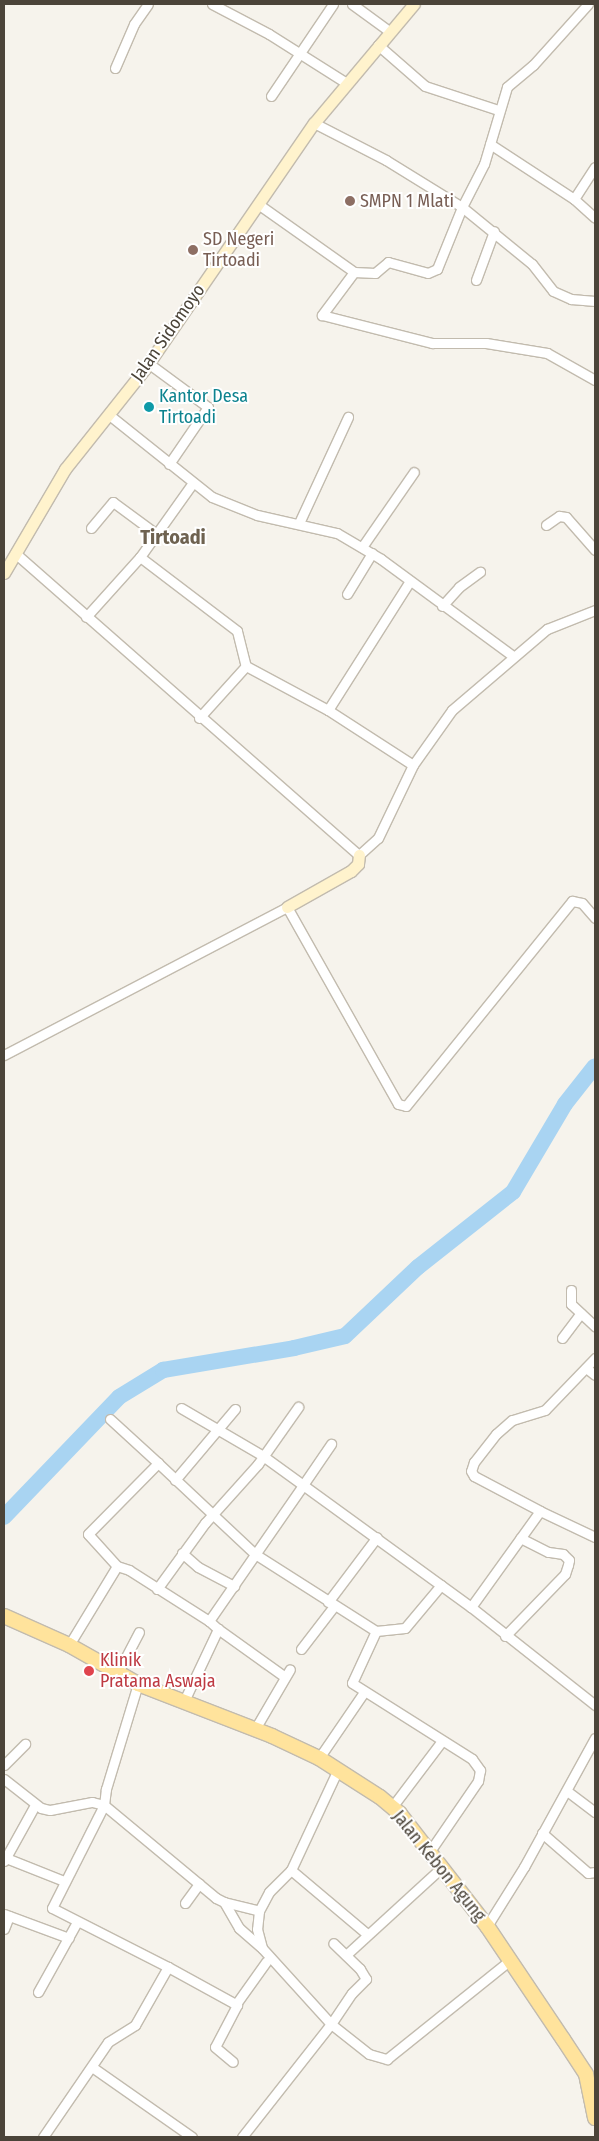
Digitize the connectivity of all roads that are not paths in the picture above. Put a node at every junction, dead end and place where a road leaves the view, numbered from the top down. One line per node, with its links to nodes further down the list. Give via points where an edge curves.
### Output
1 (148, 4): 10 (street, via 138,16)
2 (212, 4): 9 (street)
3 (333, 4): 9 (street)
4 (352, 4): 7 (street)
5 (414, 4): 7 (main road, Jalan Sidomoyo)
6 (588, 4): 13 (street, via 532,65 506,87)
7 (389, 31): 8 (main road, Jalan Sidomoyo)
8 (378, 45): 11 (main road, Jalan Sidomoyo); 13 (street, via 425,86)
9 (301, 54): 11 (street); 12 (street)
10 (115, 68)
11 (345, 82): 14 (main road, Jalan Sidomoyo)
12 (271, 96)
13 (498, 110): 15 (street)
14 (314, 123): 18 (main road, Jalan Sidomoyo); 19 (street, via 386,160)
15 (490, 144): 17 (street); 19 (street, via 478,182)
16 (595, 166): 17 (street)
17 (574, 199): 20 (street)
18 (258, 204): 22 (street); 25 (main road, Jalan Sidomoyo)
19 (462, 207): 21 (street); 22 (street, via 433,272 388,262 375,273)
20 (595, 218)
21 (494, 231): 23 (street); 24 (street, via 532,264 553,291 571,299)
22 (354, 272): 26 (street, via 322,315 432,343 486,343 547,353)
23 (476, 280)
24 (595, 301)
25 (148, 363): 27 (main road, Jalan Sidomoyo); 29 (street, via 208,408)
26 (595, 380)
27 (108, 414): 29 (street); 38 (main road, Jalan Sidomoyo, via 50,491)
28 (348, 417): 32 (street)
29 (169, 464): 31 (street)
30 (414, 472): 36 (street)
31 (192, 484): 32 (street, via 234,508); 35 (street)
32 (299, 523): 36 (street, via 336,533)
33 (546, 525): 37 (street, via 559,516 566,517)
34 (91, 528): 35 (street, via 113,502)
35 (155, 533): 40 (street)
36 (362, 547): 39 (street)
37 (595, 550)
38 (15, 553): 42 (main road, Jalan Sidomoyo); 47 (street)
39 (372, 553): 43 (street); 44 (street)
40 (140, 557): 47 (street); 49 (street, via 237,631)
41 (480, 572): 45 (street, via 459,587)
42 (4, 573)
43 (410, 581): 45 (street); 50 (street)
44 (347, 594)
45 (442, 606): 48 (street)
46 (595, 610): 48 (street, via 561,621)
47 (86, 617): 51 (street)
48 (513, 656): 52 (street, via 441,722)
49 (246, 666): 50 (street); 51 (street)
50 (328, 710): 52 (street)
51 (199, 718): 53 (street)
52 (414, 765): 53 (street, via 378,838)
53 (359, 855): 54 (main road, via 358,864 351,871)
54 (287, 907): 55 (street, via 402,1106 406,1106 572,901 582,903); 56 (street)
55 (595, 918)
56 (4, 1055)
57 (570, 1290): 58 (street, via 571,1304)
58 (581, 1314): 59 (street); 60 (street)
59 (595, 1326)
60 (562, 1338)
61 (595, 1358): 62 (street)
62 (586, 1368): 63 (street); 74 (street, via 545,1410 512,1420 496,1434 472,1466 474,1476)
63 (595, 1374)
64 (298, 1407): 70 (street)
65 (181, 1408): 68 (street)
66 (235, 1409): 68 (street)
67 (110, 1419): 71 (street)
68 (218, 1430): 70 (street); 72 (street)
69 (331, 1444): 73 (street)
70 (264, 1456): 73 (street); 75 (street)
71 (158, 1463): 72 (street); 81 (street, via 88,1534)
72 (175, 1480): 75 (street)
73 (303, 1485): 77 (street); 80 (street)
74 (540, 1511): 76 (street); 78 (street)
75 (212, 1516): 79 (street); 80 (street)
76 (594, 1534)
77 (377, 1537): 83 (street); 85 (street)
78 (520, 1538): 86 (street); 92 (street, via 548,1552 563,1554 569,1560 565,1574)
79 (182, 1553): 82 (street, via 198,1567); 84 (street)
80 (255, 1554): 82 (street); 85 (street)
81 (117, 1566): 84 (street, via 129,1570); 93 (street)
82 (234, 1586): 88 (street)
83 (441, 1586): 86 (street); 90 (street, via 405,1628)
84 (157, 1589): 88 (street)
85 (331, 1604): 90 (street); 94 (street)
86 (471, 1607): 92 (street)
87 (4, 1616): 93 (main road, Jalan Kebon Agung)
88 (210, 1621): 89 (street)
89 (218, 1629): 98 (street); 100 (street, via 288,1673)
90 (376, 1630): 97 (street, via 352,1680 354,1686)
91 (139, 1632): 95 (street)
92 (505, 1636): 99 (street)
93 (69, 1645): 95 (main road, Jalan Kebon Agung)
94 (301, 1649)
95 (118, 1672): 96 (main road, Jalan Kebon Agung)
96 (138, 1684): 98 (main road, Jalan Kebon Agung); 110 (street, via 106,1788)
97 (364, 1692): 102 (street); 104 (street)
98 (184, 1701): 100 (main road, Jalan Kebon Agung)
99 (595, 1705)
100 (255, 1729): 104 (main road, Jalan Kebon Agung)
101 (595, 1738): 108 (street)
102 (442, 1740): 111 (street); 114 (street, via 472,1759 480,1770 480,1777)
103 (25, 1744): 105 (street)
104 (319, 1758): 106 (main road, Jalan Kebon Agung)
105 (4, 1765)
106 (338, 1769): 111 (main road, Jalan Kebon Agung); 117 (street)
107 (4, 1779): 109 (street)
108 (567, 1791): 112 (street); 113 (street)
109 (35, 1805): 110 (street, via 50,1810 85,1802); 115 (street)
110 (104, 1805): 119 (street); 120 (street)
111 (392, 1807): 114 (main road, Jalan Kebon Agung)
112 (595, 1812)
113 (542, 1833): 118 (street, via 588,1873); 126 (street)
114 (430, 1851): 116 (main road, Jalan Kebon Agung)
115 (5, 1859): 119 (street)
116 (441, 1868): 126 (main road, Jalan Kebon Agung); 128 (street)
117 (291, 1870): 123 (street, via 269,1892); 128 (street)
118 (595, 1872)
119 (64, 1881): 125 (street, via 53,1909)
120 (199, 1884): 121 (street); 122 (street)
121 (224, 1902): 123 (street); 131 (street, via 239,1928)
122 (185, 1903)
123 (259, 1911): 131 (street, via 257,1929)
124 (6, 1915): 127 (street); 129 (street)
125 (77, 1922): 129 (street); 135 (street)
126 (487, 1926): 133 (main road, Jalan Kebon Agung)
127 (4, 1929)
128 (367, 1934): 132 (street)
129 (68, 1938): 136 (street)
130 (333, 1943): 132 (street)
131 (262, 1948): 138 (street)
132 (346, 1956): 138 (street, via 366,1979)
133 (509, 1961): 138 (street, via 387,2059 369,2054); 141 (main road, Jalan Kebon Agung)
134 (266, 1962): 137 (street)
135 (168, 1967): 137 (street); 140 (street, via 135,2025 108,2042)
136 (38, 1992)
137 (236, 2004): 139 (street, via 215,2047)
138 (331, 2024): 145 (street)
139 (233, 2062)
140 (92, 2067): 143 (street); 144 (street)
141 (591, 2076): 142 (main road, Jalan Kebon Agung)
142 (595, 2118)
143 (43, 2137)
144 (192, 2137)
145 (242, 2137)

